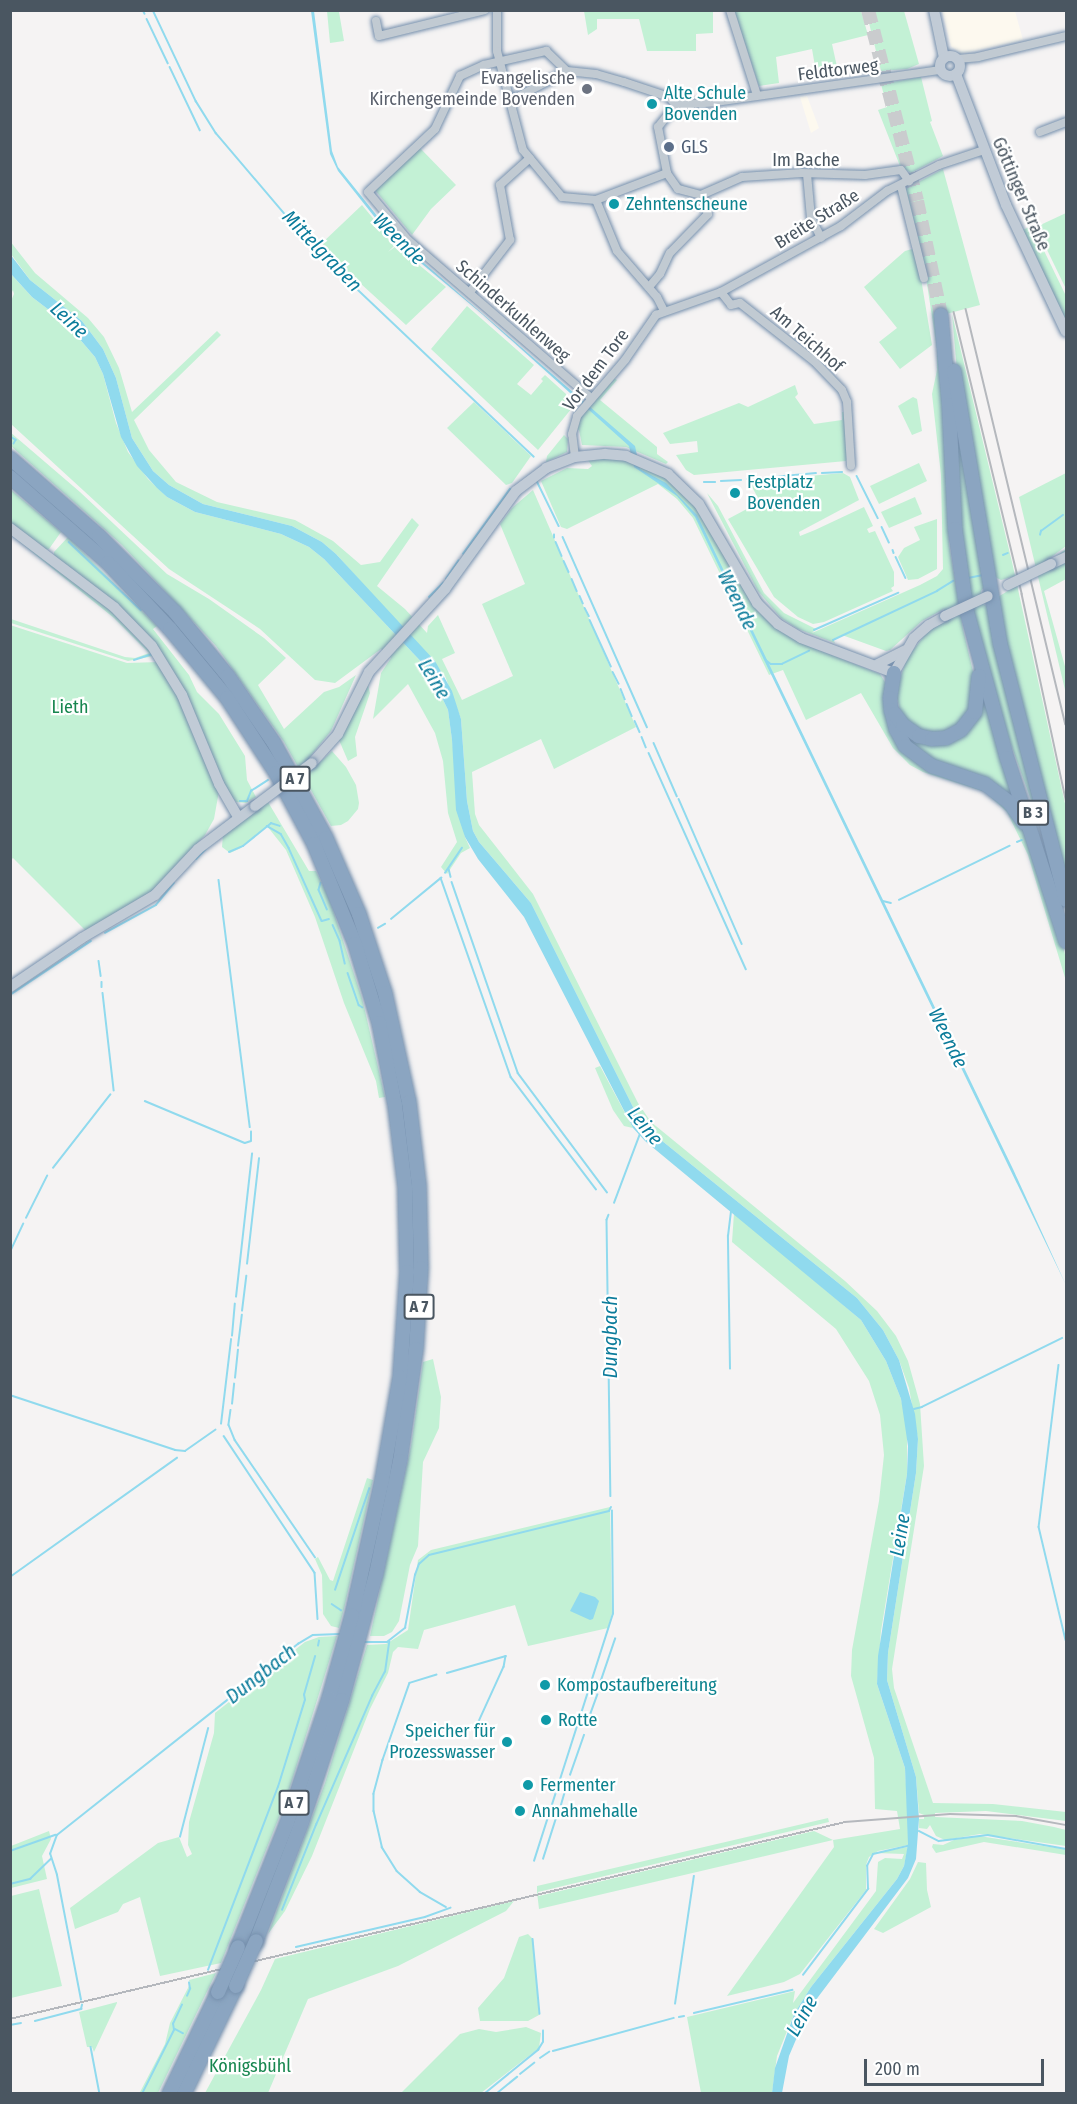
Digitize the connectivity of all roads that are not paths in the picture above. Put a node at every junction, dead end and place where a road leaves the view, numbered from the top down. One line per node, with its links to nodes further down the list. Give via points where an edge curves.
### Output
1 (485, 10): 5 (street, via 379,36)
2 (496, 10): 7 (street)
3 (730, 10): 10 (street)
4 (934, 10): 8 (main road, Göttinger Straße)
5 (375, 21)
6 (1066, 36): 8 (street, Feldtorweg)
7 (499, 61): 9 (street, via 541,50); 11 (street); 27 (street, Schinderkuhlenweg, via 460,76 435,129 368,192 408,240)
8 (950, 65): 10 (street, Feldtorweg); 15 (main road, Göttinger Straße)
9 (567, 71): 11 (street); 12 (street, via 596,74 662,95)
10 (757, 95): 12 (street, Feldtorweg)
11 (510, 101): 16 (street, via 517,135)
12 (676, 105): 17 (street, via 660,123)
13 (1066, 122): 14 (street)
14 (1040, 132)
15 (984, 150): 19 (street, Breite Straße, via 946,162); 29 (main road, Göttinger Straße, via 1018,233)
16 (530, 158): 22 (street, via 562,197); 27 (street, via 500,185 511,238)
17 (667, 173): 21 (street, via 681,191); 22 (street)
18 (807, 174): 19 (street, Im Bache, via 865,175 901,170); 21 (street, Im Bache, via 747,176); 23 (street, via 811,218)
19 (909, 181): 20 (street, Breite Straße)
20 (901, 186): 23 (street, Breite Straße, via 887,191); 24 (street)
21 (700, 195): 25 (street, via 708,214 670,253)
22 (596, 200): 25 (street, via 617,251)
23 (821, 238): 26 (street, Breite Straße)
24 (924, 278)
25 (649, 287): 28 (street)
26 (721, 291): 28 (street, Breite Straße); 33 (street, Am Teichhof, via 731,305 740,303 749,309 814,361 842,390 847,402)
27 (470, 292): 30 (street, Schinderkuhlenweg)
28 (664, 311): 30 (street, Vor dem Tore, via 651,320 627,357)
29 (1066, 332)
30 (590, 400): 31 (street, Vor dem Tore, via 572,429)
31 (575, 456): 39 (main road, via 626,456 668,474 699,504 767,615 801,638); 44 (main road, bridge, via 546,468 516,491 453,578 369,672 338,734 312,764)
32 (10, 458): 50 (highway, A 7, via 157,592 244,698 288,766 327,838 377,966 399,1047 412,1121 419,1186 421,1268 406,1427)
33 (851, 466)
34 (10, 477): 50 (highway, A 7, via 141,597 190,651 232,706 276,773 314,844 367,979 387,1059 399,1132 407,1272 393,1423)
35 (10, 528): 44 (main road, via 114,607 152,646 182,695 219,784)
36 (1066, 557): 37 (main road, bridge)
37 (990, 595): 38 (main road, bridge, via 923,630); 40 (highway, B 3, via 956,376 941,318 961,580); 46 (highway, via 1019,725)
38 (908, 648): 39 (main road); 41 (main road)
39 (875, 664): 41 (main road)
40 (980, 665): 42 (highway, via 975,712 955,734 941,739 925,738 909,730); 43 (highway, B 3)
41 (895, 672): 42 (highway)
42 (891, 710): 45 (highway, via 896,729 910,752 932,766 974,779 1000,794)
43 (996, 718): 45 (highway, B 3); 47 (highway, B 3)
44 (239, 818): 49 (main road, via 198,849 155,895)
45 (1033, 840): 48 (highway, B 3)
46 (1066, 900)
47 (1066, 909)
48 (1066, 942)
49 (10, 987)
50 (359, 1617): 51 (highway, A 7)
51 (348, 1657): 52 (highway, A 7, bridge, via 238,1947); 53 (highway, A 7, bridge, via 313,1791 256,1941)
52 (169, 2094)
53 (184, 2094)

